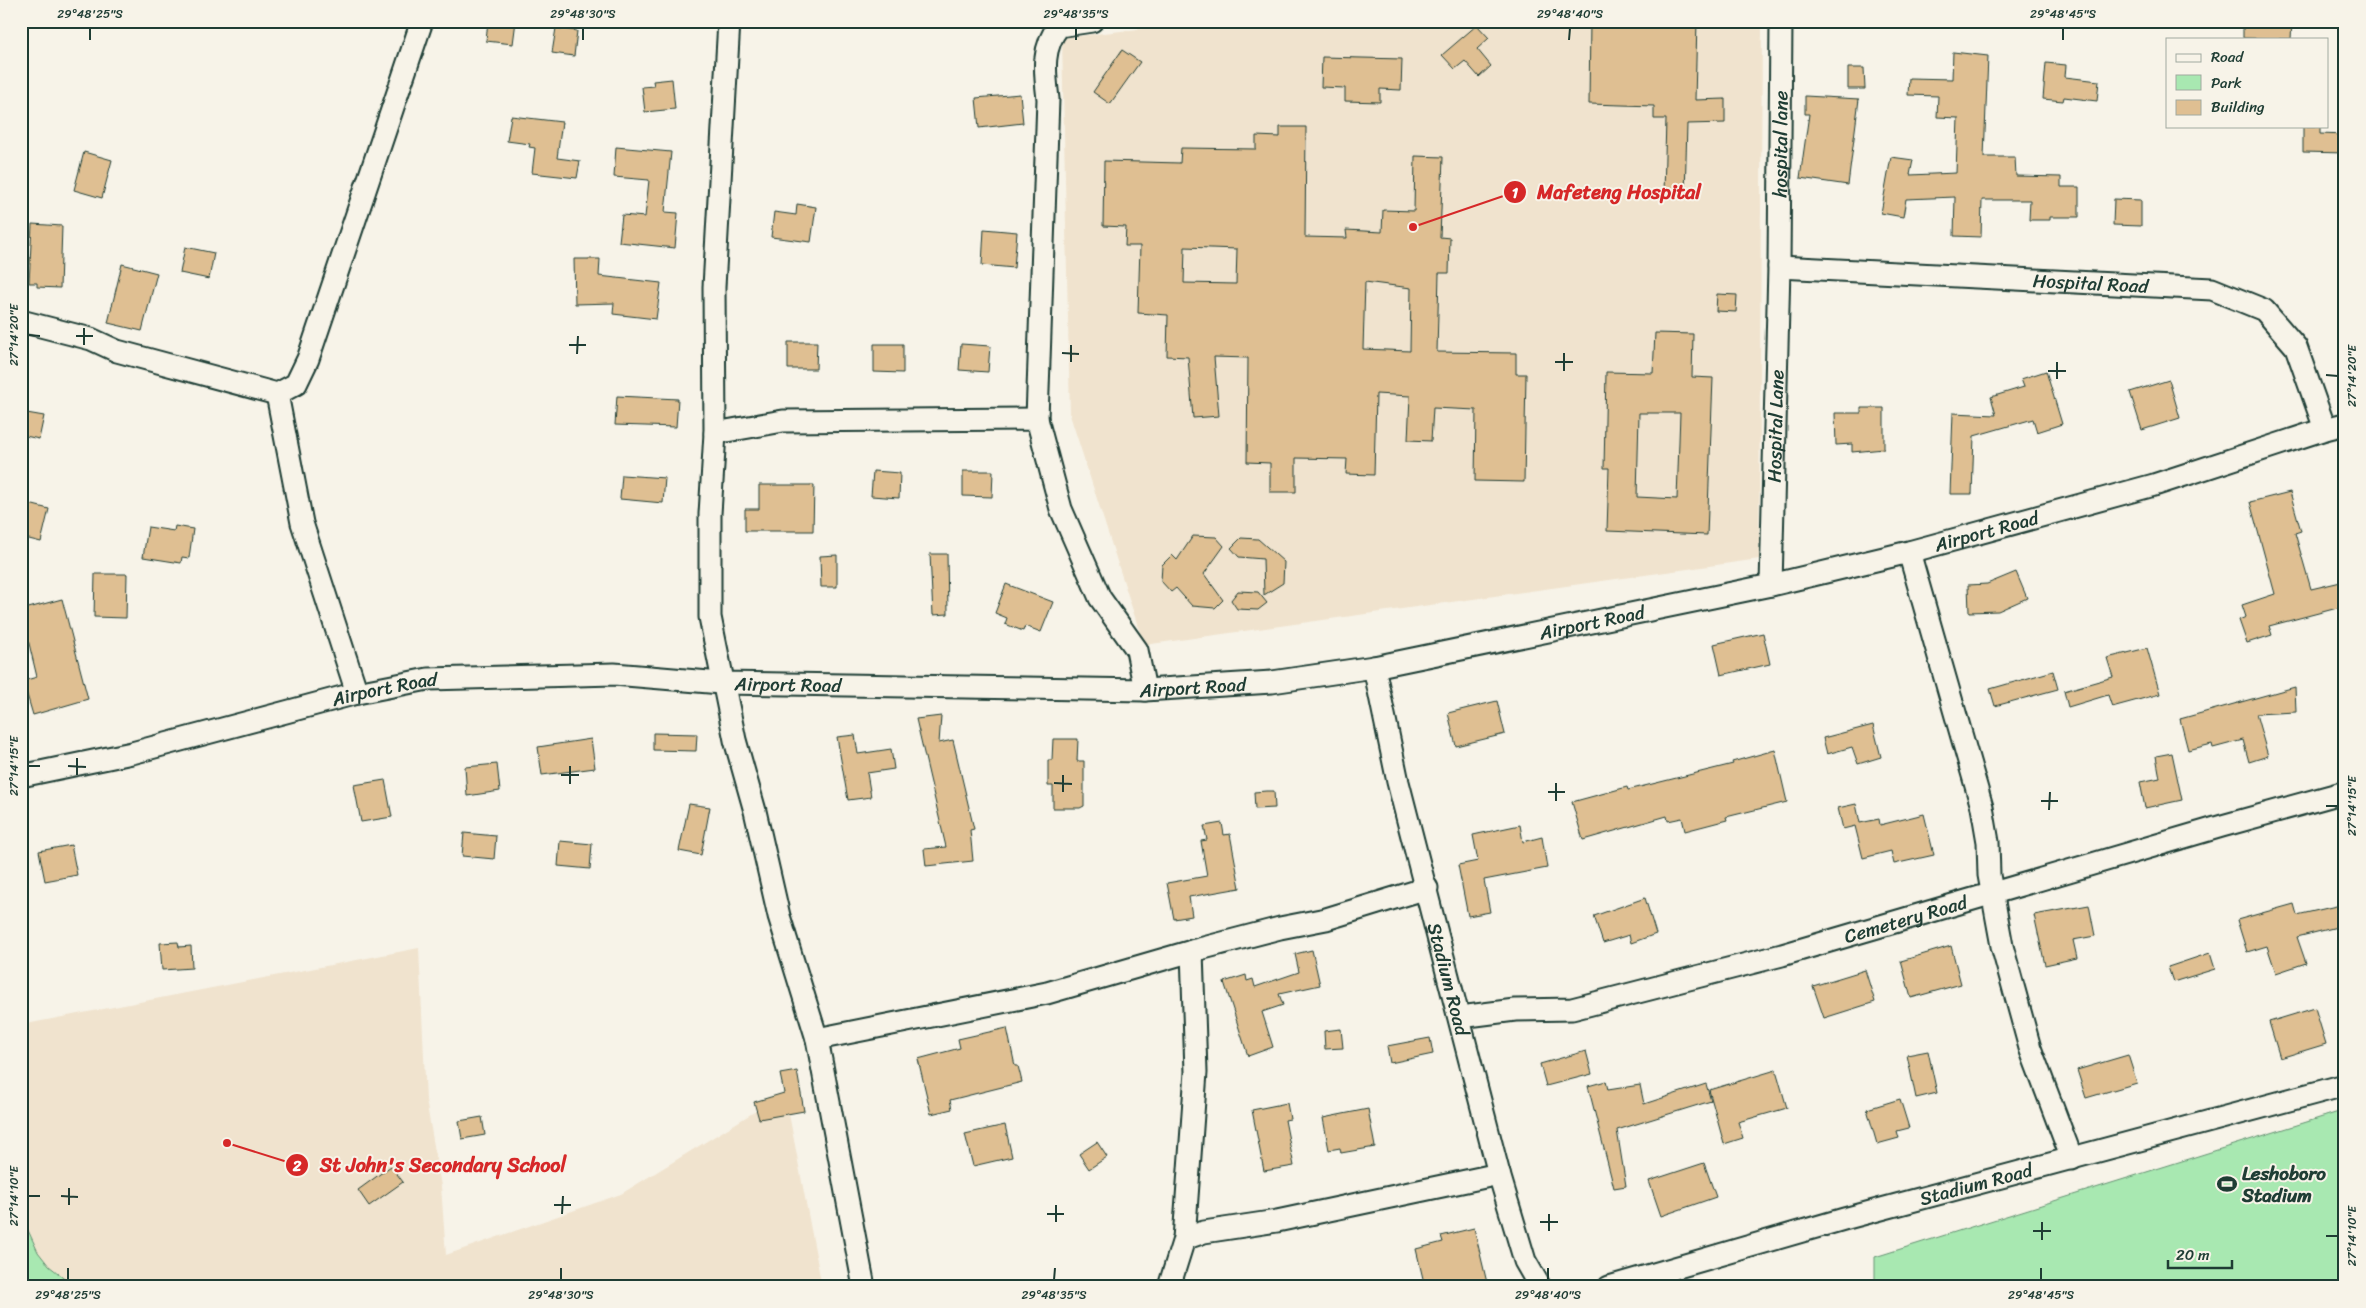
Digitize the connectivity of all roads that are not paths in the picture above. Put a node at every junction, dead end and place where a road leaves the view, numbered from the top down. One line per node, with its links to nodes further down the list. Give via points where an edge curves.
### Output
1 (422, 21): 7 (street, via 308,359 296,384)
2 (729, 21): 10 (street, via 714,286)
3 (1092, 21): 8 (street, via 1059,26 1051,35 1044,65 1048,108)
4 (1781, 21): 5 (street, hospital lane)
5 (1779, 267): 9 (street, Hospital Road, via 2212,289 2264,310 2296,347); 12 (street, Hospital Lane)
6 (21, 321): 7 (street, via 91,338 117,351)
7 (277, 394): 16 (street, via 302,523)
8 (1037, 419): 10 (street, via 783,421); 15 (street, via 1061,509 1100,598 1137,650)
9 (2335, 426): 11 (street, Airport Road, via 2154,486)
10 (715, 433): 14 (street, via 710,514 710,617)
11 (1909, 552): 12 (street, Airport Road); 20 (street, via 1982,807)
12 (1771, 585): 13 (street, Airport Road)
13 (1374, 667): 15 (street, Airport Road, via 1272,682); 19 (street, Stadium Road, via 1398,782)
14 (721, 683): 15 (street, Airport Road); 16 (street, Airport Road, via 614,674 446,678); 23 (street, via 782,924)
15 (1145, 690)
16 (358, 693): 17 (street, Airport Road, via 132,753)
17 (21, 776)
18 (2345, 792): 20 (street, Cemetery Road)
19 (1427, 888): 21 (street, via 1326,919); 22 (street, Stadium Road)
20 (1991, 895): 22 (street, Cemetery Road, via 1782,955 1572,1009 1515,1010); 25 (street, via 2030,1048)
21 (1192, 951): 23 (street, via 1047,993); 27 (street, via 1196,1072)
22 (1460, 1017): 26 (street, Stadium Road)
23 (817, 1039): 28 (street)
24 (2345, 1085): 25 (street, Stadium Road)
25 (2072, 1159): 31 (street, Stadium Road, via 1844,1219)
26 (1499, 1174): 27 (street, via 1278,1221 1204,1232); 30 (street, Stadium Road, via 1525,1261)
27 (1184, 1239): 29 (street)
28 (864, 1287)
29 (1169, 1287)
30 (1540, 1287)
31 (1609, 1287)

